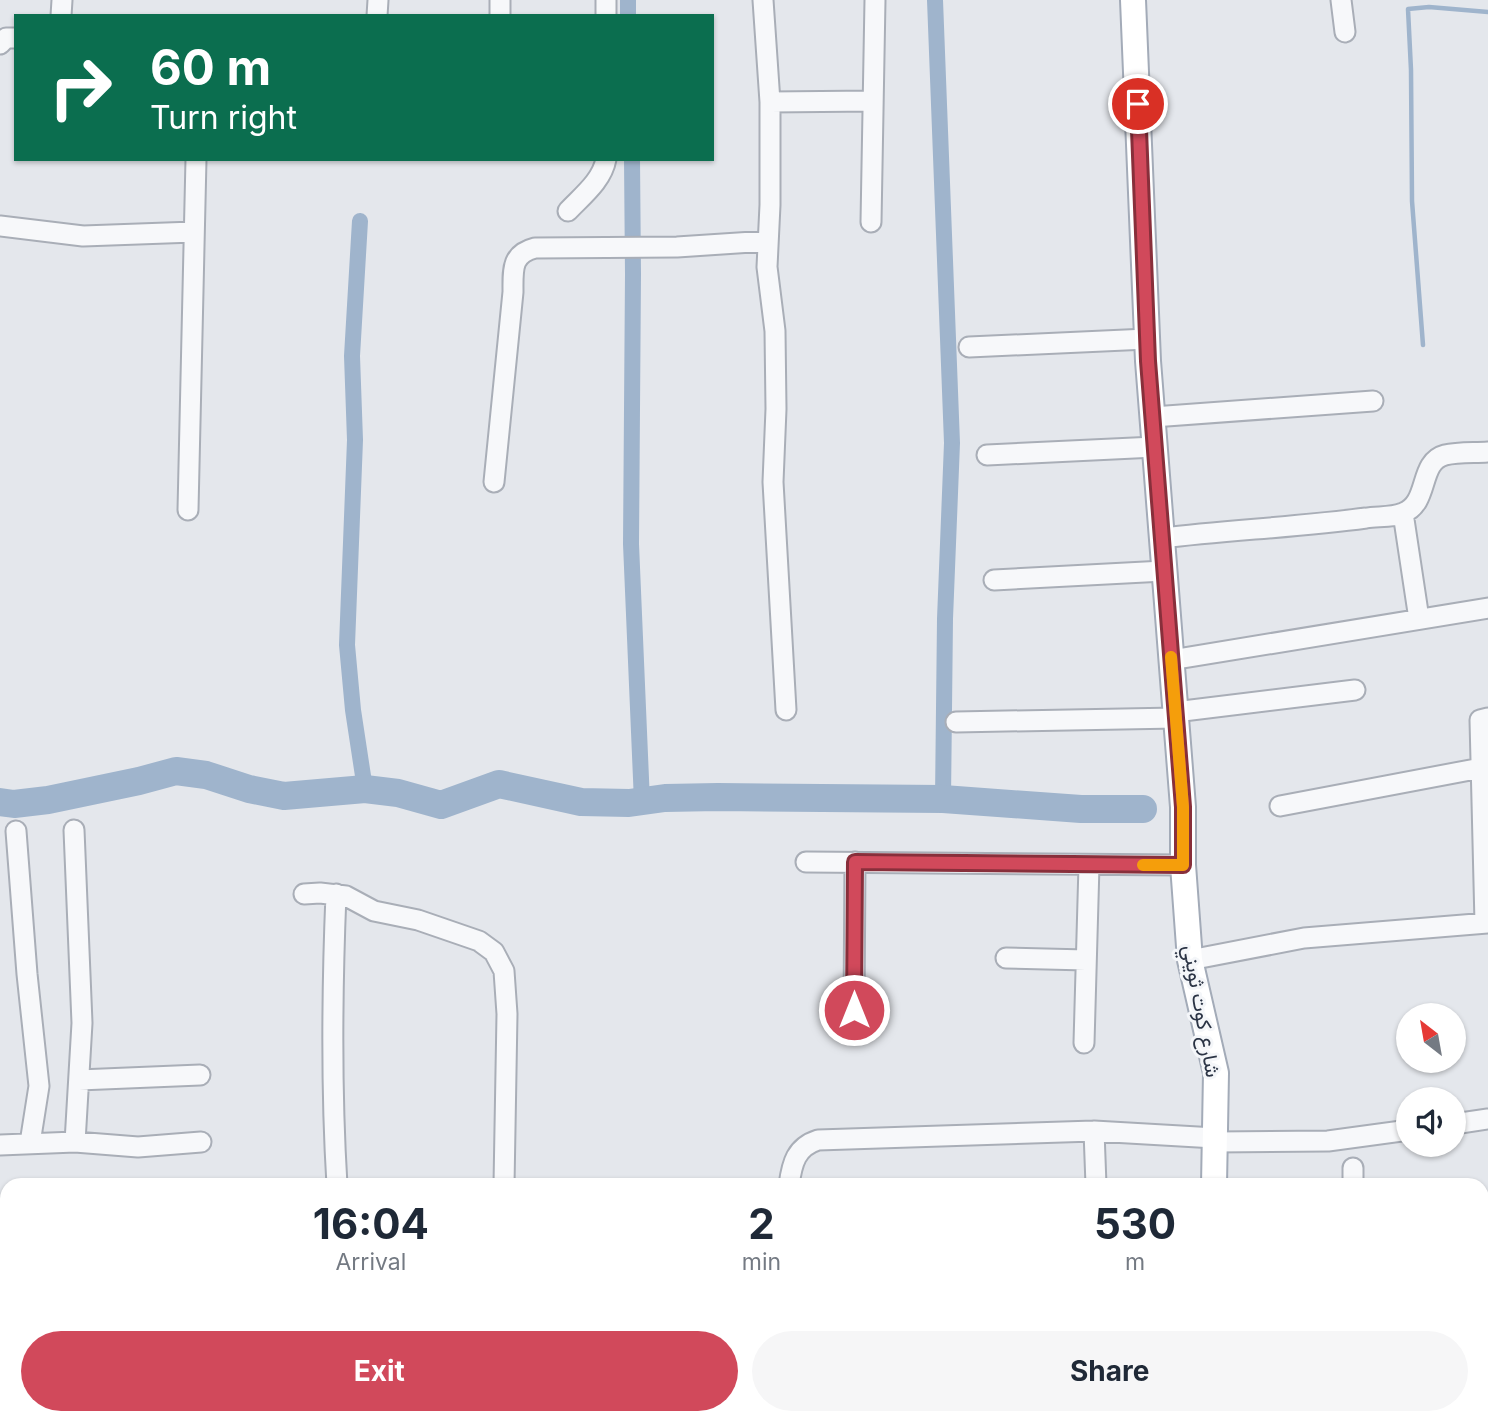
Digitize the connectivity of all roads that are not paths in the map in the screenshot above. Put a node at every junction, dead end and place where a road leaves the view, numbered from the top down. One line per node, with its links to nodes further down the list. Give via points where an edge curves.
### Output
1 (763, 0): 7 (street)
2 (875, 0): 6 (street)
3 (1133, 0): 15 (main road, شارع كوت ثويني)
4 (1341, 0): 5 (street)
5 (1345, 32)
6 (873, 101): 7 (street); 11 (street)
7 (770, 102): 14 (street)
8 (196, 161): 13 (street)
9 (606, 161): 10 (street, via 594,184)
10 (568, 211)
11 (872, 222)
12 (0, 226): 13 (street, via 83,236)
13 (194, 232): 23 (street)
14 (768, 241): 22 (street, via 677,247 535,247 524,251 513,270); 32 (street, via 775,331 773,482)
15 (1147, 340): 16 (street); 18 (main road, شارع كوت ثويني)
16 (969, 347)
17 (1373, 401): 18 (street)
18 (1153, 418): 19 (main road, شارع كوت ثويني)
19 (1155, 447): 21 (street); 25 (main road, شارع كوت ثويني)
20 (1488, 452): 24 (street, via 1434,461 1421,497)
21 (987, 455)
22 (494, 482)
23 (188, 510)
24 (1403, 513): 25 (street); 29 (street)
25 (1162, 538): 26 (main road, شارع كوت ثويني)
26 (1164, 571): 27 (street); 30 (main road, شارع كوت ثويني)
27 (994, 580)
28 (1488, 608): 29 (street)
29 (1419, 619): 30 (street)
30 (1171, 660): 33 (main road, شارع كوت ثويني)
31 (1355, 690): 33 (street)
32 (786, 710)
33 (1175, 715): 35 (street); 44 (main road, شارع كوت ثويني)
34 (1488, 718): 36 (street, via 1480,720)
35 (956, 722)
36 (1481, 768): 37 (street); 38 (street)
37 (1280, 806)
38 (1485, 820): 47 (street)
39 (74, 830): 54 (street, via 82,1023)
40 (16, 831): 62 (street, via 39,1086)
41 (806, 862): 42 (street)
42 (855, 862): 43 (street); 51 (street)
43 (1088, 865): 44 (street); 49 (street)
44 (1183, 865): 50 (main road, شارع كوت ثويني)
45 (304, 894): 46 (street)
46 (336, 894): 64 (street, via 332,1113); 65 (street, via 374,911 479,941 494,952 504,971 508,1014)
47 (1486, 923): 50 (street, via 1304,938)
48 (1006, 958): 49 (street)
49 (1086, 960): 52 (street)
50 (1190, 961): 59 (main road, شارع كوت ثويني, via 1216,1073)
51 (854, 1010)
52 (1084, 1043)
53 (200, 1075): 54 (street)
54 (79, 1080): 60 (street)
55 (1488, 1119): 56 (street)
56 (1466, 1122)
57 (1094, 1131): 59 (street); 66 (street, via 818,1140 805,1144 797,1154); 67 (street)
58 (1396, 1132): 59 (street, via 1328,1141)
59 (1215, 1140): 68 (main road, شارع كوت ثويني)
60 (75, 1142): 61 (street, via 138,1147); 62 (street)
61 (201, 1142)
62 (30, 1143): 63 (street)
63 (0, 1145)
64 (337, 1178)
65 (504, 1178)
66 (790, 1178)
67 (1096, 1178)
68 (1214, 1178)

